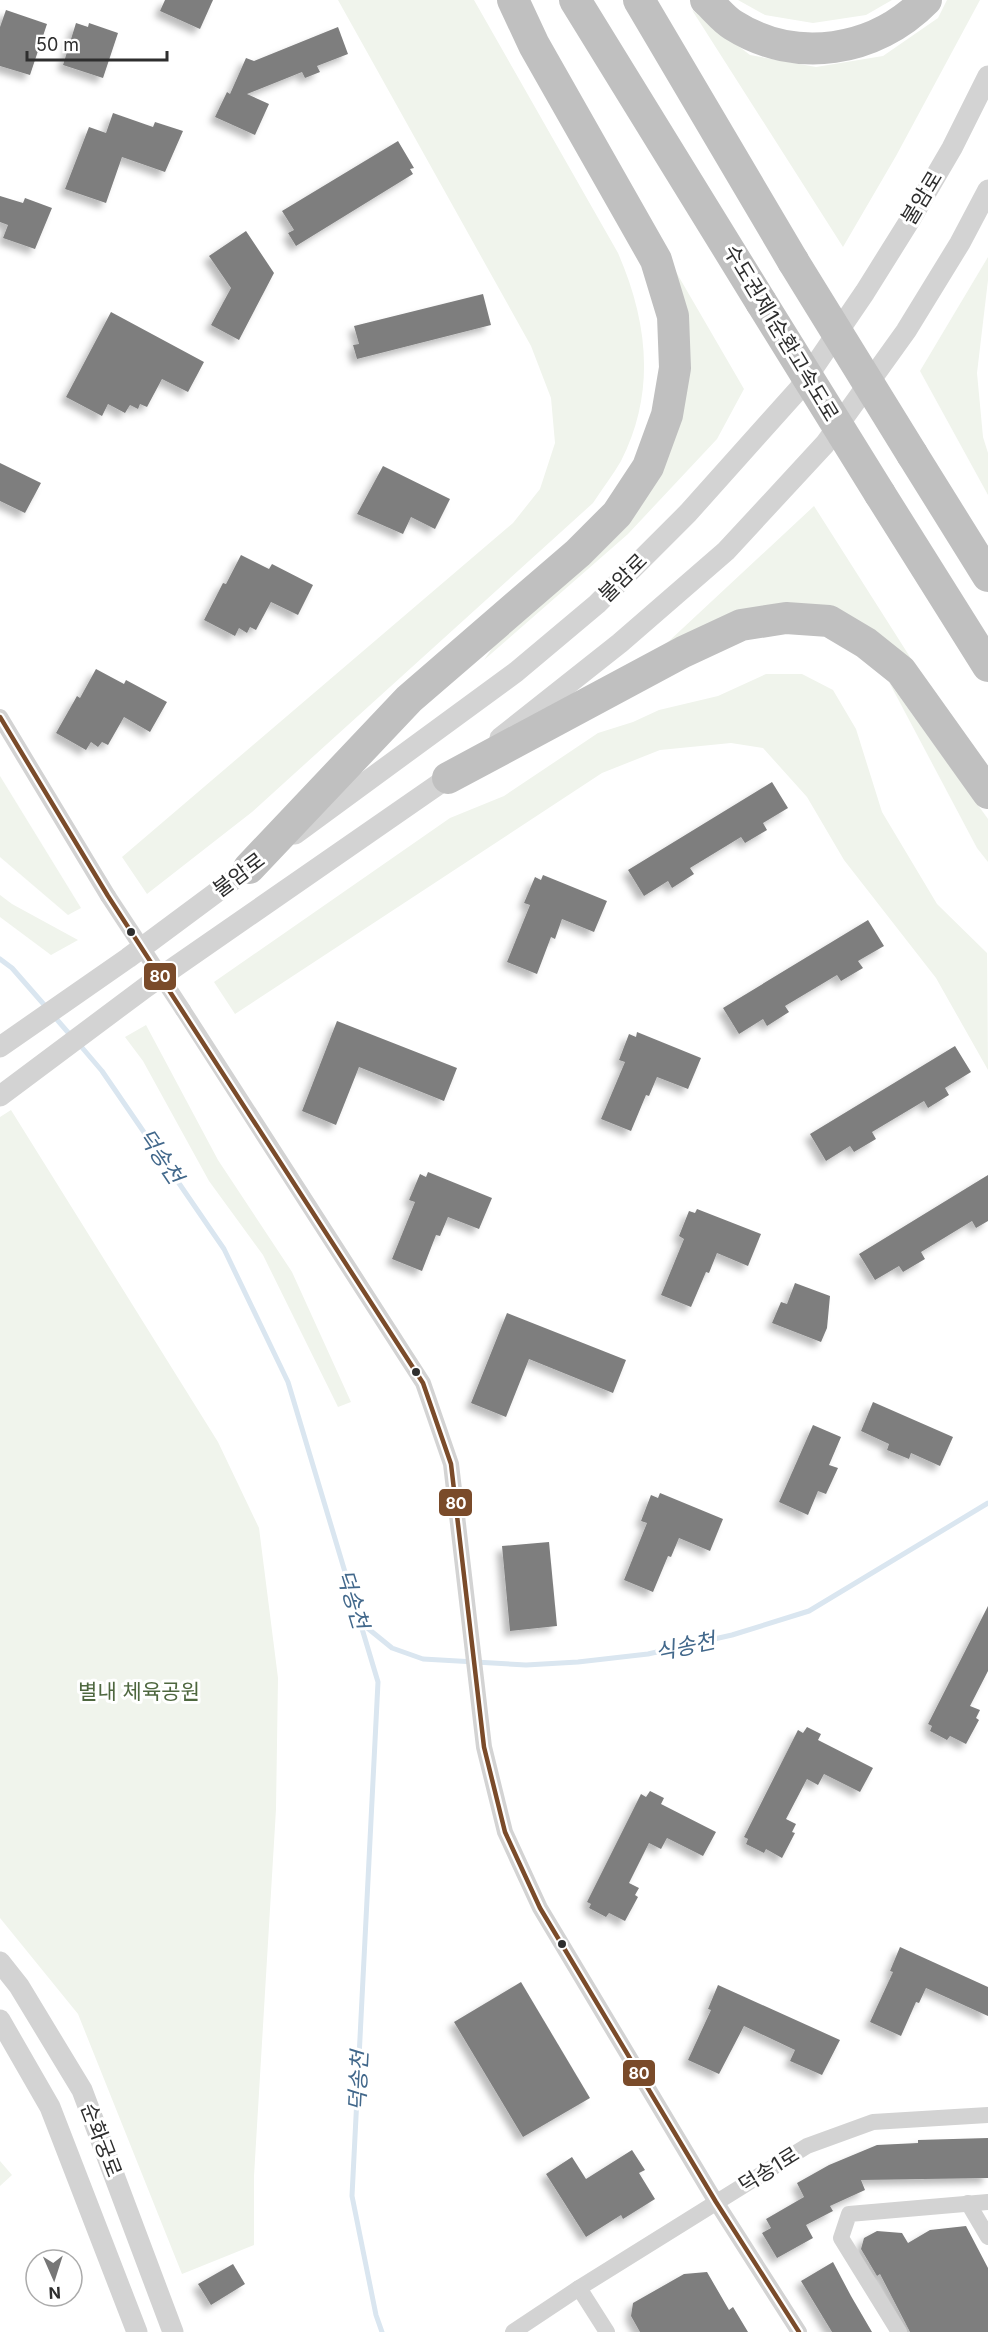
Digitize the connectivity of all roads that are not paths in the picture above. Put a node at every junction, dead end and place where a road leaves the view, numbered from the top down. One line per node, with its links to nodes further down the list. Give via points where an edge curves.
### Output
1 (513, 0): 13 (highway, via 534,45 656,260 673,316 675,368 668,415 648,467 617,514 578,553 409,699)
2 (575, 0): 9 (highway, 수도권제1순환고속도로, bridge)
3 (639, 0): 8 (highway, bridge, via 793,261)
4 (706, 0): 5 (highway, via 732,24 768,42 805,50 878,36 910,16)
5 (926, 0)
6 (988, 76): 13 (street, 불암로, via 952,148 865,292 799,388 688,513 597,604 516,672)
7 (988, 190): 11 (street, 불암로, via 906,331 825,444 726,551 620,643)
8 (988, 576)
9 (988, 666)
10 (0, 717): 21 (street, bridge, via 108,896 423,1383 451,1464 484,1747 505,1832 540,1908)
11 (448, 778): 12 (highway, via 683,652 741,625 786,618 829,621 866,643 901,671); 17 (street, 불암로)
12 (988, 793)
13 (249, 867): 14 (street, 불암로)
14 (128, 958): 15 (street); 16 (street)
15 (0, 1030)
16 (0, 1047)
17 (0, 1090)
18 (0, 1962): 27 (street, 순화궁로, via 19,1986 82,2090)
19 (0, 2020): 26 (street, 순화궁로, via 50,2107)
20 (988, 2115): 21 (street, 덕송1로, via 873,2122 807,2146)
21 (716, 2202): 25 (street, 덕송1로); 30 (street)
22 (988, 2202): 23 (street)
23 (968, 2203): 24 (street); 31 (street, via 849,2214 841,2238)
24 (988, 2237)
25 (579, 2288): 28 (street, 덕송1로); 29 (street)
26 (136, 2332)
27 (173, 2332)
28 (513, 2332)
29 (607, 2332)
30 (799, 2332)
31 (899, 2332)

